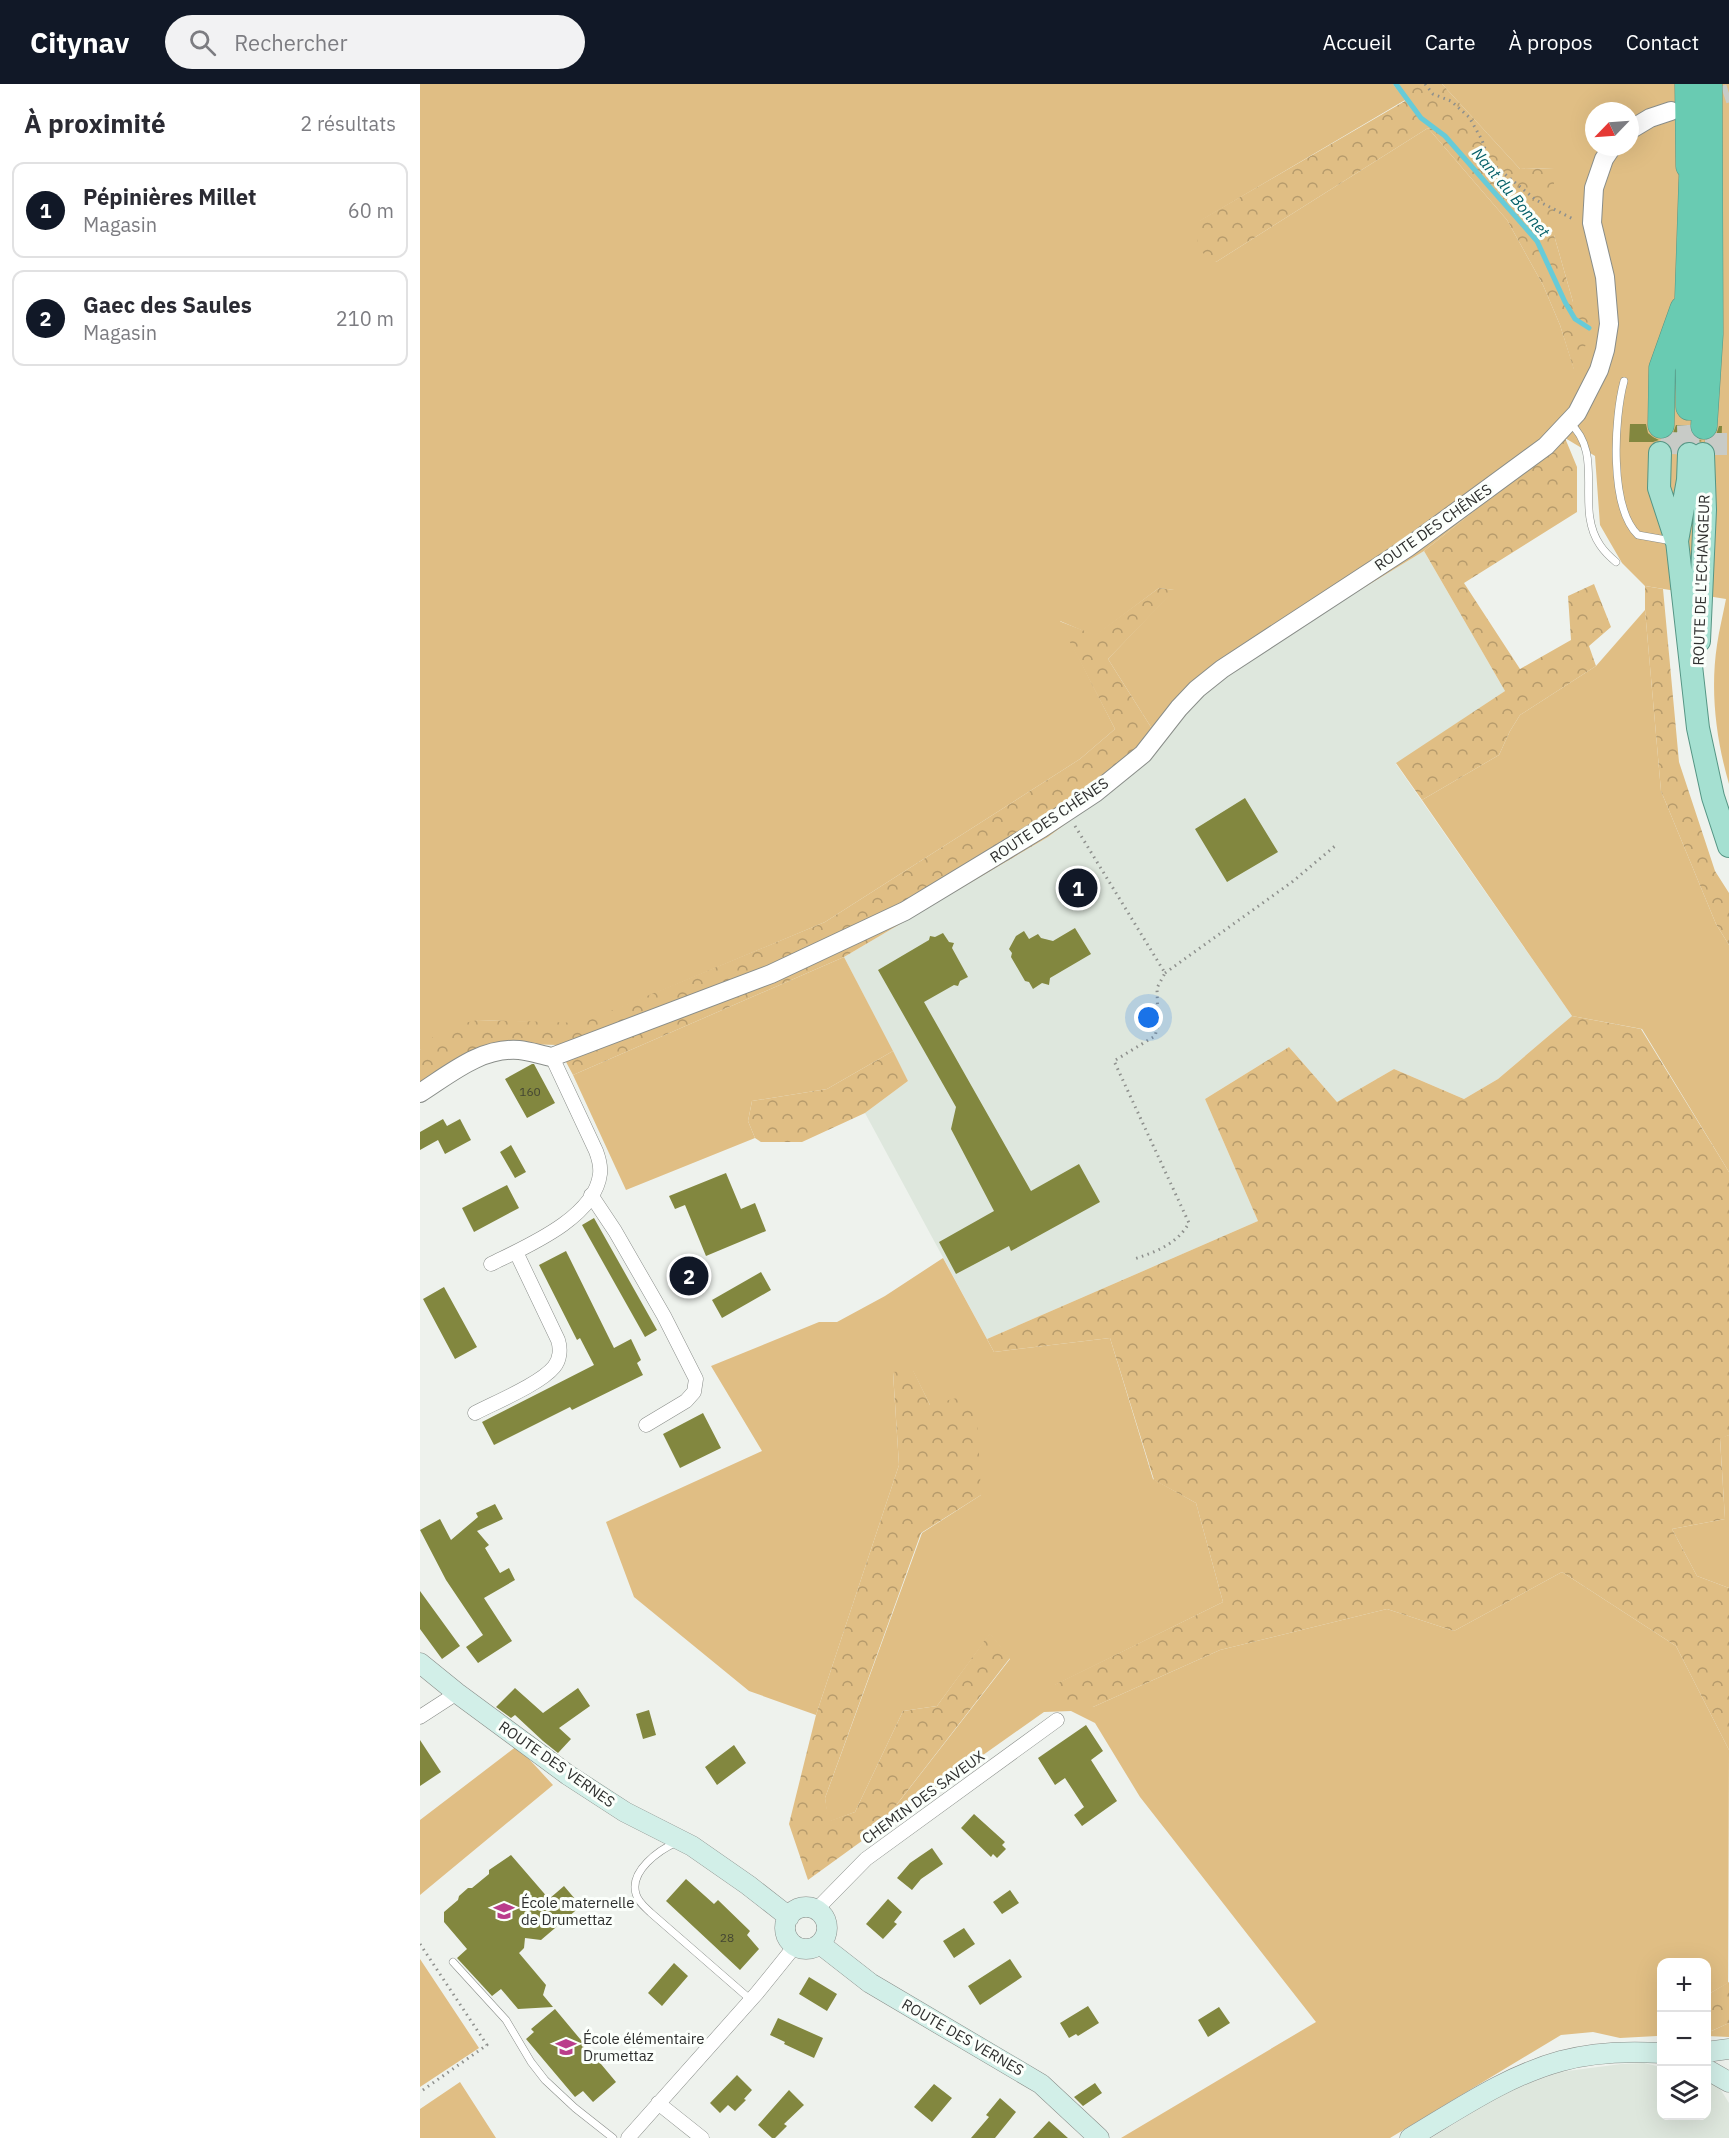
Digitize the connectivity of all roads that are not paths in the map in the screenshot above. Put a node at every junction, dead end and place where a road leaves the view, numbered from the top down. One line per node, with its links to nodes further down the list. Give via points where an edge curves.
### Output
1 (1688, 84): 8 (highway)
2 (1696, 84): 8 (highway)
3 (1709, 84): 9 (highway)
4 (1724, 84): 9 (highway)
5 (1671, 111): 6 (street)
6 (1639, 125)
7 (1606, 156): 11 (street, ROUTE DES CHÊNES, via 1594,188 1592,222 1605,277 1609,324 1599,370)
8 (1690, 226): 9 (highway, via 1688,297 1662,368 1688,425 1710,334)
9 (1710, 252)
10 (1624, 381): 12 (lane, via 1617,414 1616,450 1627,521 1638,536)
11 (1569, 422): 13 (lane, via 1579,432 1587,451 1594,533); 15 (street, ROUTE DES CHÊNES, via 1546,446 1407,548 1222,669 1179,708 1143,754 1066,812 905,911 771,974)
12 (1695, 537): 12 (main road, ROUTE DE L'ECHANGEUR, via 1688,454 1659,488); 14 (main road, ROUTE DE L'ECHANGEUR, via 1695,706 1710,786)
13 (1616, 562)
14 (1729, 846)
15 (552, 1057): 16 (street, via 518,1050 486,1054); 17 (street, via 600,1165 600,1177)
16 (420, 1094)
17 (591, 1195): 18 (street, via 561,1227); 21 (street, via 608,1217 696,1379 694,1392 686,1401)
18 (516, 1252): 19 (street); 20 (street, via 558,1340 560,1352 556,1365 545,1375)
19 (491, 1264)
20 (475, 1413)
21 (646, 1425)
22 (420, 1663): 23 (main road, ROUTE DES VERNES)
23 (457, 1693): 24 (street); 26 (main road, ROUTE DES VERNES, via 550,1760 655,1819)
24 (420, 1717)
25 (1057, 1720): 27 (street, CHEMIN DES SAVEUX, via 866,1859)
26 (687, 1843): 28 (main road); 32 (lane, via 658,1852 645,1865 636,1882 637,1897)
27 (816, 1910): 28 (main road, via 804,1907); 29 (main road, via 827,1926)
28 (789, 1917): 30 (main road, via 785,1929)
29 (820, 1944): 30 (main road, via 808,1949); 42 (main road, ROUTE DES VERNES, via 870,1983 1041,2084)
30 (795, 1946): 32 (street)
31 (453, 1962): 39 (lane, via 506,2020 545,2080)
32 (751, 2000): 38 (street)
33 (1729, 2049): 34 (main road)
34 (1711, 2051)
35 (1657, 2053): 43 (main road, via 1590,2055 1545,2066 1492,2089)
36 (1711, 2071): 37 (main road)
37 (1729, 2082)
38 (658, 2103): 40 (street); 41 (street)
39 (613, 2138)
40 (628, 2138)
41 (702, 2138)
42 (1099, 2138)
43 (1410, 2138)

